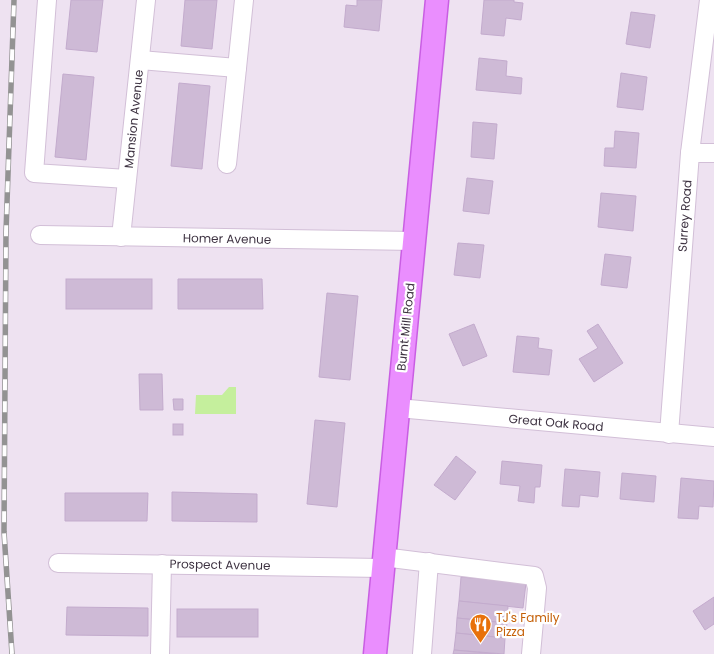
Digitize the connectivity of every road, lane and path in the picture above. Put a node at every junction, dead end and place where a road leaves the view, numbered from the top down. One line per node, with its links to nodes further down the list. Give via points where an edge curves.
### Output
1 (47, 0): 11 (street, via 34,173)
2 (146, 0): 6 (street, Mansion Avenue)
3 (244, 0): 7 (street)
4 (437, 0): 14 (main road, Burnt Mill Road)
5 (709, 0): 8 (street, Surrey Road)
6 (140, 60): 7 (street); 11 (street, Mansion Avenue)
7 (237, 68): 10 (street)
8 (690, 153): 9 (street); 16 (street, Surrey Road)
9 (714, 153)
10 (227, 164)
11 (127, 179): 13 (street, Mansion Avenue)
12 (40, 235): 13 (street, Homer Avenue)
13 (121, 237): 14 (street, Homer Avenue)
14 (415, 241): 15 (main road, Burnt Mill Road)
15 (398, 408): 16 (street, Great Oak Road); 18 (main road, Burnt Mill Road)
16 (669, 434): 17 (street, Great Oak Road)
17 (714, 437)
18 (383, 562): 19 (street, Prospect Avenue); 21 (street, Prospect Avenue); 23 (main road, Burnt Mill Road)
19 (429, 562): 24 (street); 25 (street, Prospect Avenue, via 534,576)
20 (58, 563): 21 (street, Prospect Avenue)
21 (162, 564): 22 (street)
22 (160, 654)
23 (375, 654)
24 (422, 654)
25 (531, 654)

